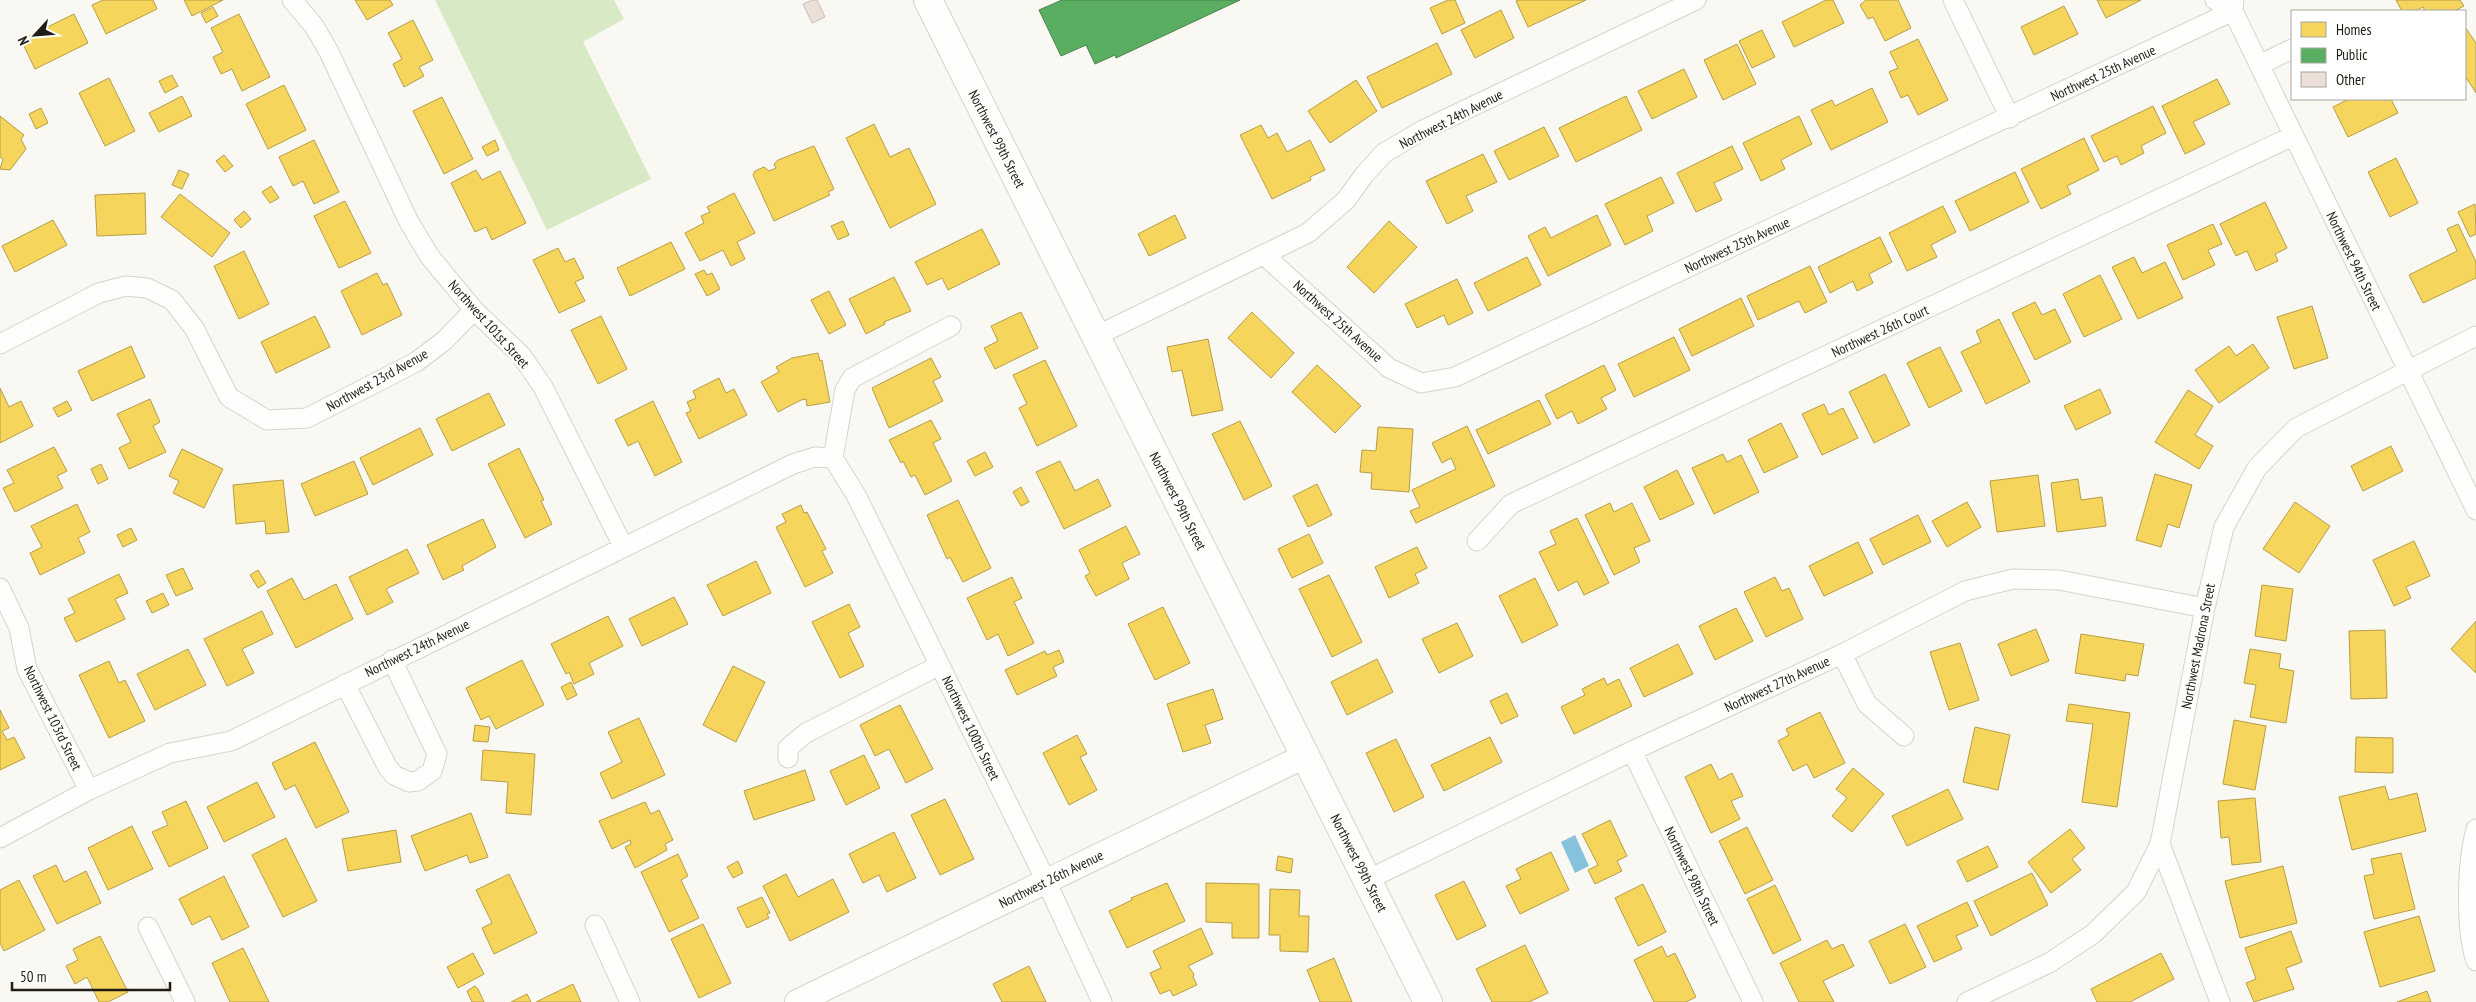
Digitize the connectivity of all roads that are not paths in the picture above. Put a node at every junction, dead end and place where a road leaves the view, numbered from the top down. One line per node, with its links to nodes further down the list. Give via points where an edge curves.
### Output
1 (292, 0): 12 (street, Northwest 101st Street, via 314,26 329,52 409,222 430,257)
2 (928, 0): 14 (main road, Northwest 99th Street)
3 (1696, 0): 11 (street, Northwest 24th Avenue, via 1423,130 1384,153 1331,214 1308,233)
4 (1953, 0): 9 (street)
5 (2215, 0): 6 (street)
6 (2234, 6): 8 (street, Northwest 94th Street); 9 (street, Northwest 25th Avenue)
7 (2291, 49): 8 (street)
8 (2259, 65): 10 (street, Northwest 94th Street)
9 (2010, 118): 11 (street, Northwest 25th Avenue, via 1455,377 1421,382 1389,368)
10 (2293, 136): 17 (street, Northwest 94th Street); 20 (street, Northwest 26th Court, via 1510,504)
11 (1264, 255): 14 (street, Northwest 24th Avenue)
12 (474, 310): 16 (street, Northwest 23rd Avenue, via 444,341 416,362 307,418 267,420 229,397 194,328 172,300 147,288 126,286 99,293); 21 (street, Northwest 101st Street, via 520,355 543,387)
13 (951, 326): 18 (street, via 852,378 845,390)
14 (1096, 336): 30 (main road, Northwest 99th Street)
15 (2476, 336): 17 (street)
16 (0, 344)
17 (2408, 372): 19 (street, Northwest 94th Street); 23 (street, Northwest Madrona Street, via 2296,428 2257,468 2224,527)
18 (834, 458): 21 (street, Northwest 24th Avenue, via 815,456 793,464); 26 (street, Northwest 100th Street, via 856,495)
19 (2476, 510)
20 (1477, 541)
21 (623, 546): 25 (street, Northwest 24th Avenue)
22 (0, 588): 32 (street, Northwest 103rd Street, via 19,628 27,669)
23 (2205, 608): 24 (street, Northwest 27th Avenue, via 2059,580 2013,579 1965,592); 35 (street, Northwest Madrona Street)
24 (1842, 654): 28 (street, via 1867,704); 29 (street, Northwest 27th Avenue)
25 (392, 660): 27 (street, Northwest 24th Avenue); 27 (street, via 437,754 432,770 418,780 401,780 388,768)
26 (940, 665): 31 (street, via 806,734 788,748); 37 (street, Northwest 100th Street)
27 (345, 684): 32 (street, Northwest 24th Avenue, via 231,741 170,753)
28 (1904, 736)
29 (1632, 751): 36 (street, Northwest 27th Avenue); 46 (street, Northwest 98th Street)
30 (1305, 756): 36 (main road, Northwest 99th Street); 37 (street, Northwest 26th Avenue)
31 (788, 758)
32 (89, 790): 34 (street, Northwest 24th Avenue)
33 (2476, 829): 40 (street, via 2472,842 2469,898)
34 (0, 838)
35 (2160, 844): 47 (street, Northwest Madrona Street, via 2136,892 2093,934 2049,964); 48 (street)
36 (1367, 880): 45 (main road, Northwest 99th Street)
37 (1046, 881): 43 (street, Northwest 26th Avenue); 44 (street, Northwest 100th Street)
38 (595, 925): 42 (street)
39 (148, 927): 41 (street)
40 (2476, 961)
41 (185, 1002)
42 (630, 1002)
43 (797, 1002)
44 (1102, 1002)
45 (1428, 1002)
46 (1753, 1002)
47 (1967, 1002)
48 (2220, 1002)

